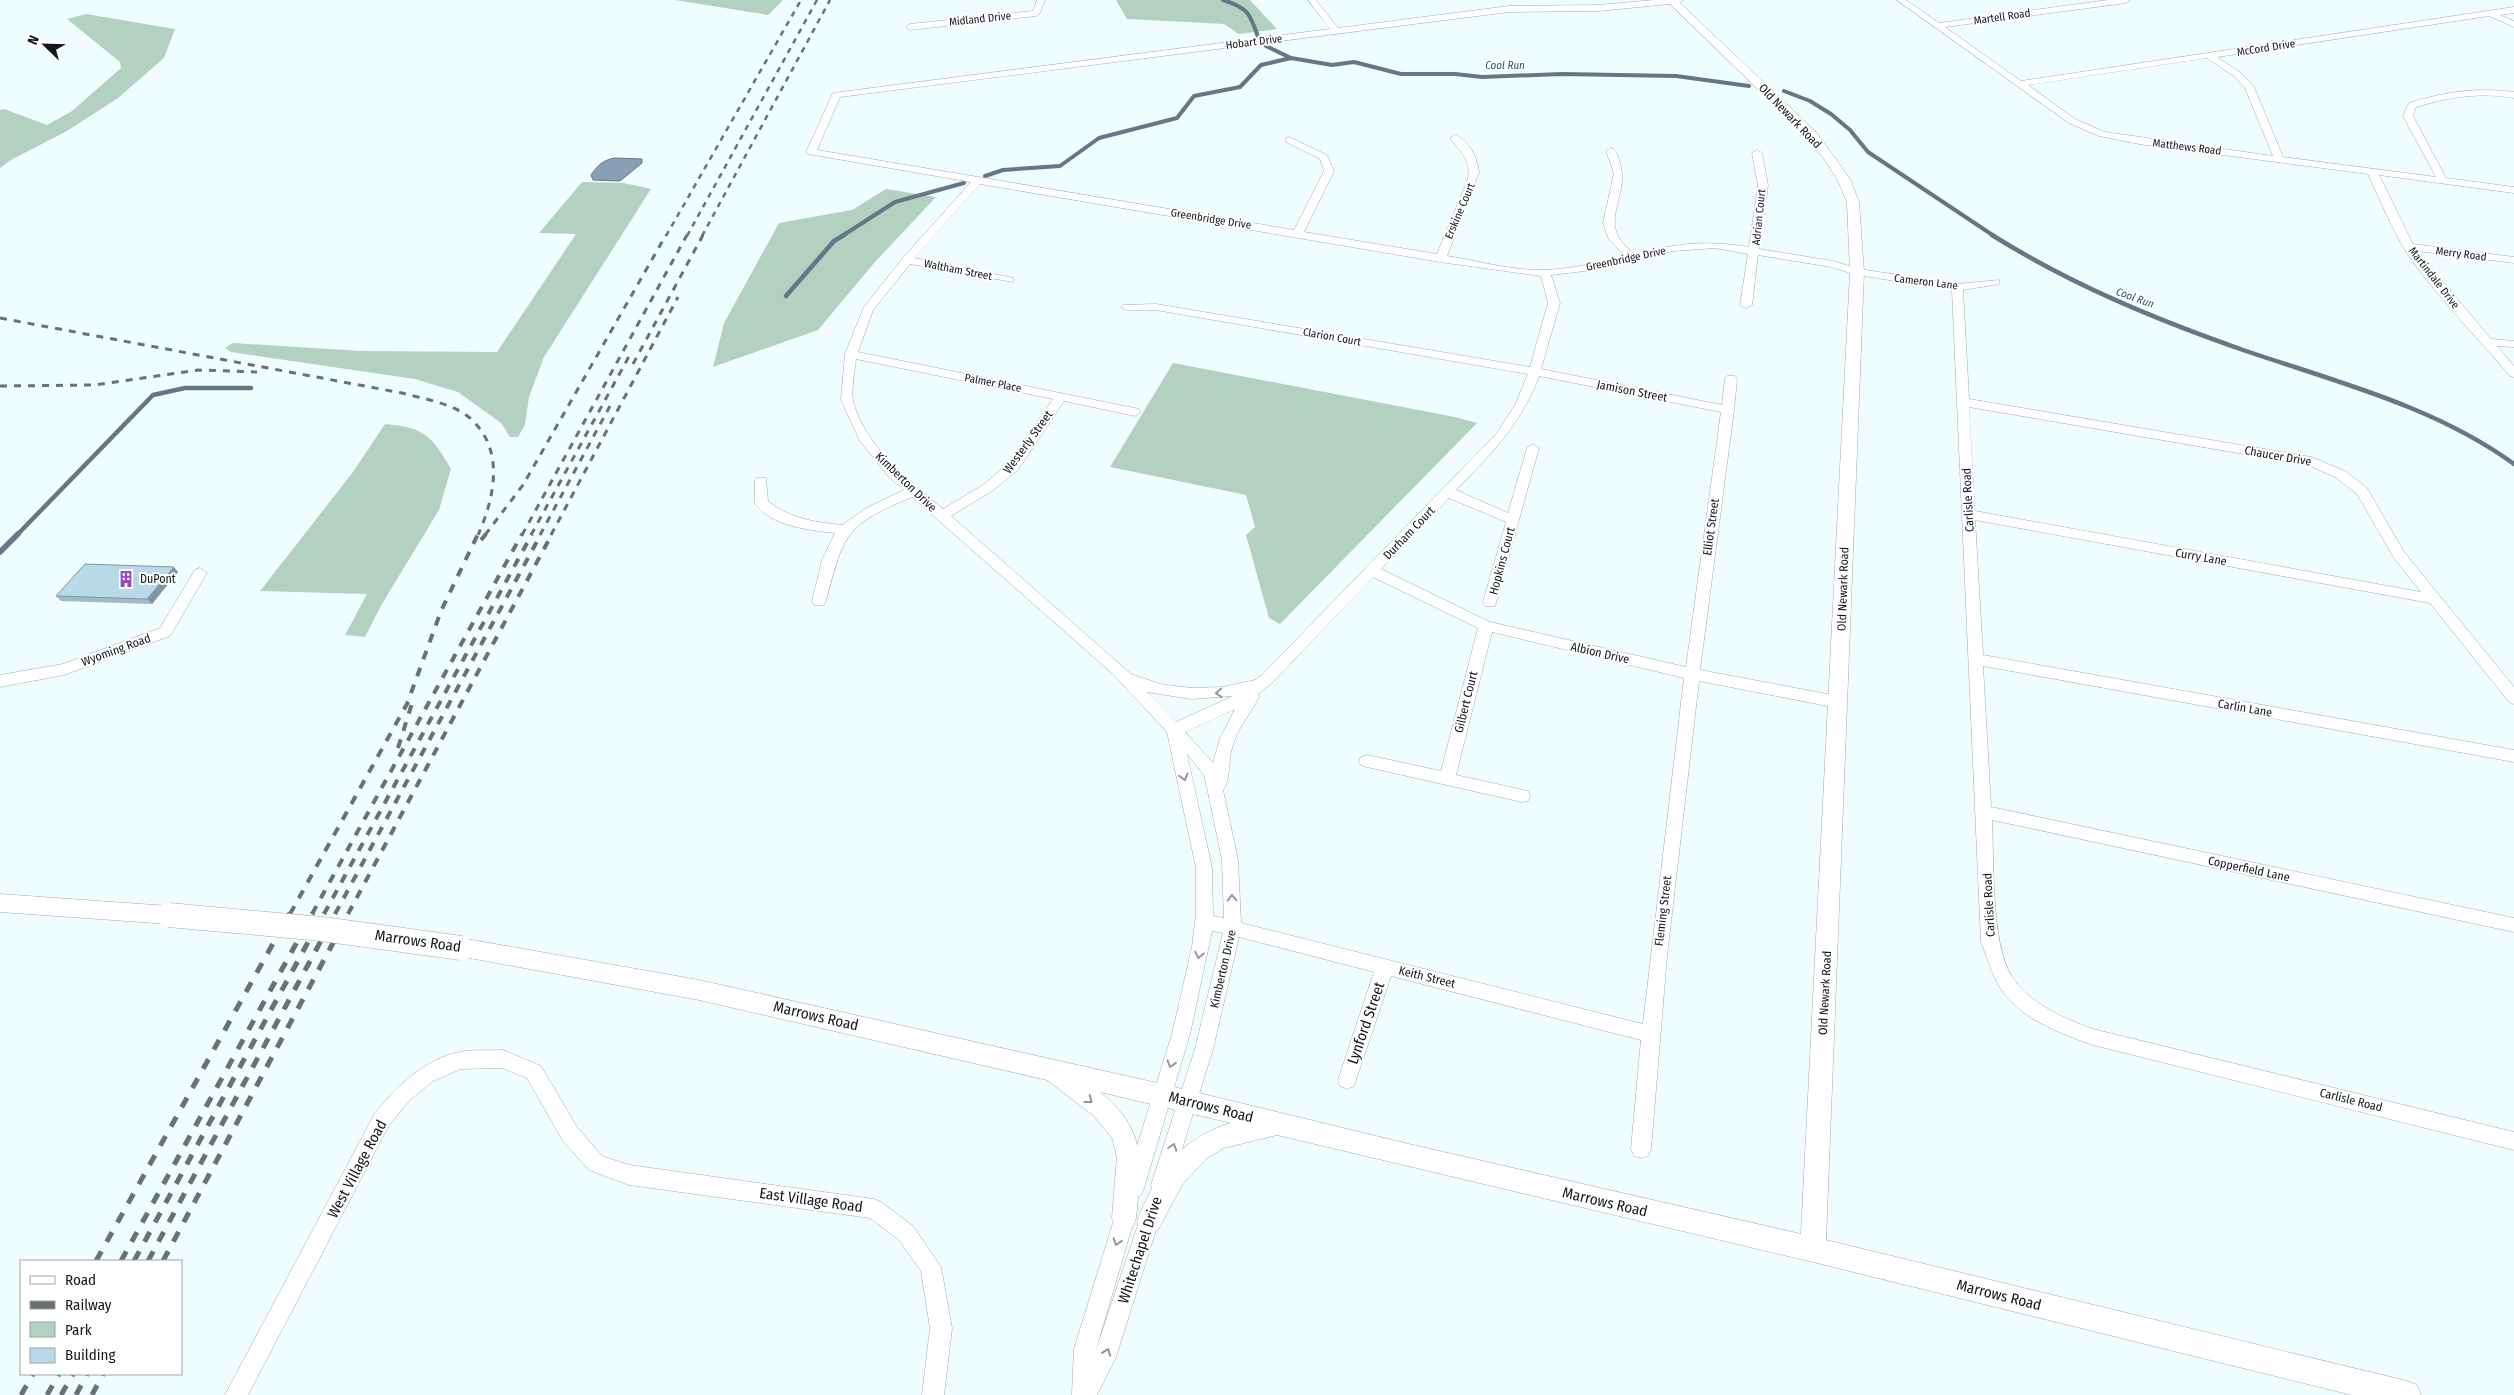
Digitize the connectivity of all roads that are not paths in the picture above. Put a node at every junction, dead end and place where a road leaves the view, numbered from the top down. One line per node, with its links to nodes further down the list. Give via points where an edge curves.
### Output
1 (1041, 0): 10 (street, Midland Drive, via 1036,13)
2 (1312, 0): 11 (street)
3 (1674, 0): 11 (street, Hobart Drive, via 1599,8 1518,8); 32 (street, Old Newark Road, via 1812,135 1831,160 1849,192 1855,212)
4 (1900, 0): 9 (street, Matthews Road)
5 (2126, 0): 9 (street, Martell Road)
6 (2514, 10): 7 (street, McCord Drive)
7 (2491, 14): 8 (street); 12 (street, McCord Drive)
8 (2514, 24)
9 (1937, 26): 13 (street, Matthews Road)
10 (910, 27)
11 (1336, 32): 14 (street, Hobart Drive)
12 (2209, 56): 13 (street, McCord Drive); 20 (street, via 2238,75 2249,87)
13 (2018, 84): 20 (street, Matthews Road, via 2072,122 2102,134)
14 (836, 95): 22 (street, Greenbridge Drive, via 811,152)
15 (2514, 95): 23 (street, via 2488,91 2455,94 2412,105 2408,116)
16 (1455, 138): 29 (street, Erskine Court, via 1467,150 1475,167)
17 (1289, 140): 25 (street, via 1324,157 1329,171)
18 (1611, 151): 28 (street, via 1619,173 1609,230 1622,250)
19 (1757, 153): 27 (street, Adrian Court, via 1763,185)
20 (2279, 159): 21 (street, Matthews Road)
21 (2372, 172): 23 (street, Matthews Road); 26 (street, Martindale Drive)
22 (978, 180): 25 (street, Greenbridge Drive); 30 (street, Kimberton Drive)
23 (2443, 181): 24 (street, Matthews Road)
24 (2514, 190)
25 (1298, 233): 29 (street, Greenbridge Drive)
26 (2409, 247): 31 (street, Merry Road); 39 (street, Martindale Drive)
27 (1754, 255): 28 (street, Greenbridge Drive, via 1673,248); 32 (street, Greenbridge Drive, via 1826,272); 37 (street, Adrian Court)
28 (1636, 258): 33 (street, Greenbridge Drive)
29 (1440, 259): 33 (street, Greenbridge Drive)
30 (907, 260): 34 (street, Waltham Street); 41 (street, Kimberton Drive, via 868,309)
31 (2514, 260)
32 (1857, 272): 36 (street, Cameron Lane); 69 (street, Old Newark Road)
33 (1545, 273): 42 (street, Durham Court, via 1554,303)
34 (1009, 280)
35 (1995, 282): 36 (street, Cameron Lane)
36 (1957, 287): 46 (street, Carlisle Road)
37 (1746, 304)
38 (1127, 307): 42 (street, Clarion Court, via 1156,307)
39 (2486, 342): 40 (street); 43 (street, Martindale Drive)
40 (2514, 344)
41 (851, 354): 45 (street, Palmer Place); 51 (street, Kimberton Drive, via 847,400 852,415 880,459)
42 (1536, 372): 47 (street, Jamison Street); 52 (street, Durham Court, via 1513,420)
43 (2514, 373)
44 (1732, 380): 47 (street, Elliot Street)
45 (1061, 396): 48 (street, Palmer Place); 54 (street, Westerly Street, via 1003,476)
46 (1963, 402): 53 (street, Carlisle Road); 59 (street, Chaucer Drive, via 2326,466 2362,490 2399,556)
47 (1728, 410): 64 (street, Elliot Street)
48 (1135, 412)
49 (1533, 448): 55 (street, Hopkins Court)
50 (761, 481): 56 (street, via 762,503 777,516 788,521)
51 (913, 491): 54 (street, Kimberton Drive); 56 (street, via 866,514)
52 (1448, 492): 55 (street, Hopkins Court); 57 (street, Durham Court)
53 (1968, 514): 59 (street, Curry Lane); 63 (street, Carlisle Road)
54 (941, 516): 65 (street, Kimberton Drive)
55 (1513, 520): 61 (street, Hopkins Court)
56 (845, 530): 60 (street, via 831,554)
57 (1372, 571): 62 (street, Albion Drive); 66 (street, Durham Court)
58 (200, 573): 67 (street, Wyoming Road, via 165,632 58,671 34,678)
59 (2434, 599): 68 (street, Chaucer Drive)
60 (819, 601)
61 (1490, 602)
62 (1486, 626): 64 (street, Albion Drive); 73 (street, Gilbert Court)
63 (1976, 659): 71 (street, Carlin Lane); 76 (street, Carlisle Road)
64 (1690, 674): 69 (street, Albion Drive); 82 (street, Fleming Street)
65 (1125, 678): 66 (street, one-way to 65, via 1228,692 1207,693 1146,687); 70 (street, Kimberton Drive)
66 (1266, 680): 70 (street, Durham Court, via 1236,702); 75 (street, via 1243,707 1222,749)
67 (0, 681)
68 (2514, 698)
69 (1838, 702): 93 (street, Old Newark Road)
70 (1174, 730): 75 (street, Kimberton Drive, via 1211,773); 78 (street, one-way to 78, via 1204,868)
71 (2514, 756)
72 (1367, 760): 73 (street)
73 (1447, 779): 74 (street)
74 (1522, 796)
75 (1219, 806): 80 (street, Kimberton Drive, one-way to 75, via 1230,860)
76 (1984, 812): 79 (street, Copperfield Lane); 88 (street, Carlisle Road, via 1990,942 2006,981 2032,1007 2058,1025 2093,1037)
77 (0, 903): 83 (street, Marrows Road, bridge, via 303,926 461,948 699,990)
78 (1204, 923): 80 (street, Keith Street); 85 (street, one-way to 85, via 1183,1024)
79 (2514, 925)
80 (1233, 927): 81 (street, Keith Street); 86 (street, Kimberton Drive)
81 (1385, 966): 82 (street, Keith Street); 84 (street, Lynford Street)
82 (1649, 1034): 89 (street, Fleming Street)
83 (1051, 1070): 85 (street, Marrows Road); 91 (street, one-way to 91, via 1106,1112 1121,1128 1129,1156)
84 (1347, 1080)
85 (1162, 1095): 86 (street, Marrows Road); 91 (street, Whitechapel Drive)
86 (1188, 1101): 87 (street, Marrows Road); 92 (street, Whitechapel Drive, one-way to 86)
87 (1276, 1123): 92 (street, via 1209,1142 1192,1153 1175,1172); 93 (street, Marrows Road)
88 (2514, 1140)
89 (1641, 1149)
90 (629, 1175): 94 (street, West Village Road, via 596,1162 570,1134 534,1072 503,1059 460,1060 426,1075 402,1095 382,1119); 95 (street, East Village Road, via 874,1209 906,1233 931,1267 941,1328)
91 (1124, 1218): 96 (street, Whitechapel Drive, one-way to 96, via 1085,1349)
92 (1149, 1220): 96 (street, Whitechapel Drive, one-way to 92, via 1105,1357)
93 (1813, 1249): 97 (street, Marrows Road)
94 (236, 1395)
95 (934, 1395)
96 (1084, 1395)
97 (2407, 1395)

